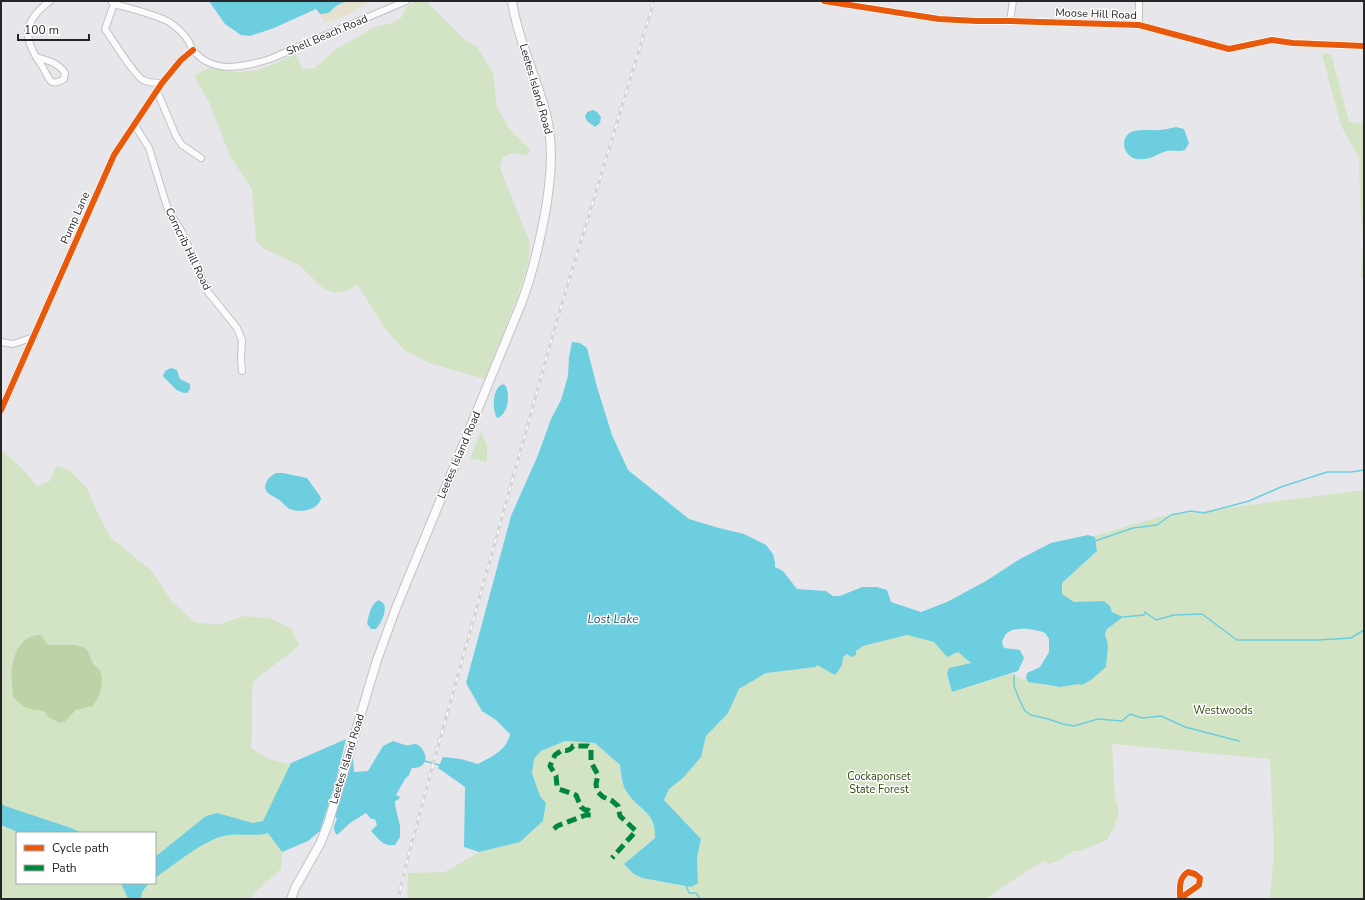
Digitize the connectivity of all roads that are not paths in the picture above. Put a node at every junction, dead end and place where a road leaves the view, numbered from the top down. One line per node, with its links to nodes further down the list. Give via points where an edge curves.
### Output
1 (50, 1): 12 (street, via 37,12 29,27 30,46)
2 (406, 1): 11 (street, Shell Beach Road, via 248,66 234,68 215,65 204,60)
3 (512, 1): 21 (main road, Leetes Island Road, via 546,113 551,142 552,162 536,261 518,311 396,608 377,660 323,836)
4 (824, 1): 8 (street, Moose Hill Road, via 939,19)
5 (1013, 1): 8 (street)
6 (1139, 1): 9 (street)
7 (113, 2): 11 (street, Shell Beach Road, via 171,24 187,39); 13 (street, via 105,29 143,80)
8 (1010, 21): 9 (street, Moose Hill Road)
9 (1139, 26): 10 (street, Moose Hill Road, via 1229,49 1272,40)
10 (1364, 46)
11 (193, 50): 13 (street, Pump Lane)
12 (36, 57): 12 (street, via 51,81 59,82 64,79 65,73 62,68)
13 (162, 83): 14 (street, Pump Lane)
14 (157, 91): 15 (street, Pump Lane); 16 (street, via 176,136 182,145)
15 (134, 124): 17 (street, Pump Lane, via 114,155); 19 (street, Corncrib Hill Road, via 149,148 168,210 182,232 208,292 237,328 242,340)
16 (201, 158)
17 (34, 337): 18 (street, via 13,344); 20 (street, Pump Lane)
18 (1, 342)
19 (242, 371)
20 (1, 410)
21 (291, 899)

